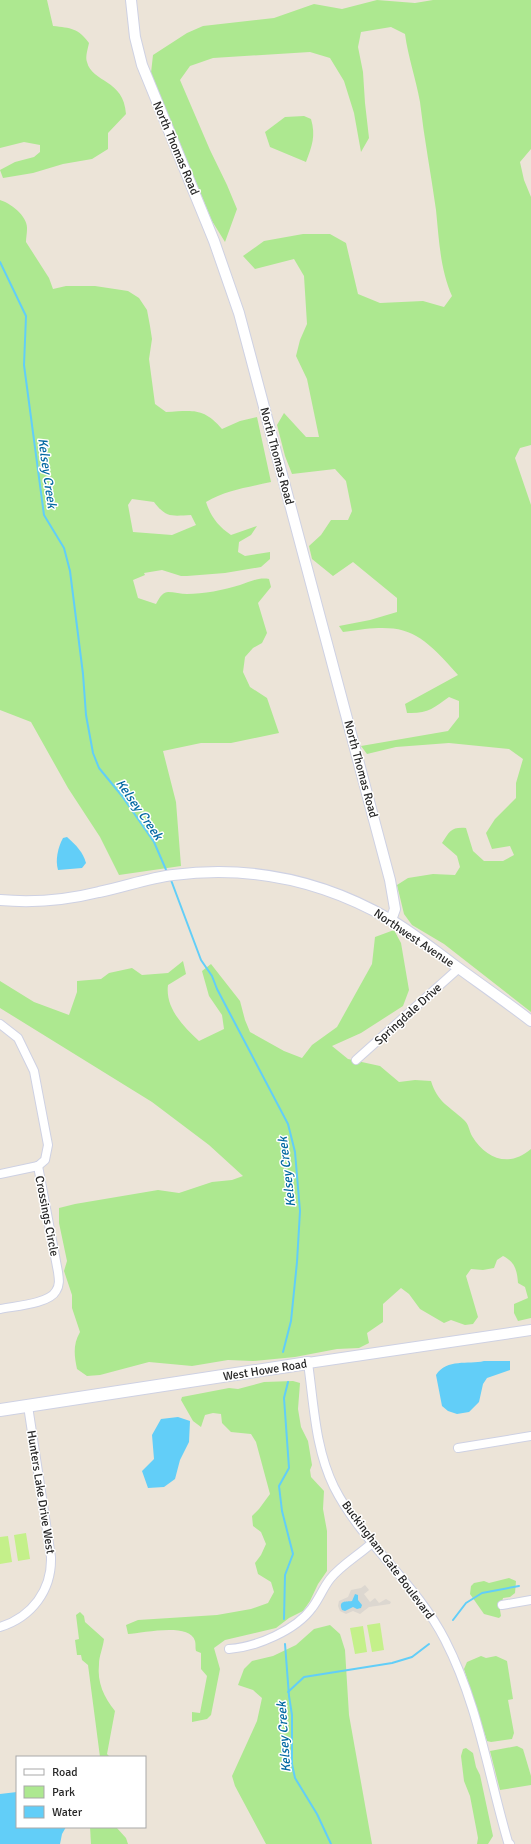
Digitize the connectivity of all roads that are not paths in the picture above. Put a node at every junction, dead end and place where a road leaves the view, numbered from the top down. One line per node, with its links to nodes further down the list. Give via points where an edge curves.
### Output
1 (131, 0): 3 (street, North Thomas Road, via 135,36 142,65 214,241 239,313 390,880 395,909)
2 (0, 900): 3 (street, Northwest Avenue, via 42,901 82,896 167,876 232,872 280,877 309,884 341,895)
3 (391, 920): 4 (street, Northwest Avenue)
4 (459, 968): 5 (street, Northwest Avenue); 7 (street, Springdale Drive)
5 (531, 1021)
6 (0, 1024): 8 (street, Crossings Circle, via 18,1038 34,1071 48,1145 45,1160)
7 (356, 1060)
8 (38, 1166): 9 (street); 10 (street, Crossings Circle, via 59,1284 53,1295 44,1300)
9 (0, 1174)
10 (0, 1309)
11 (531, 1330): 12 (street, West Howe Road)
12 (308, 1363): 13 (main road, West Howe Road); 17 (street, Buckingham Gate Boulevard, via 316,1425 327,1470 343,1503)
13 (28, 1406): 14 (main road, West Howe Road); 20 (street, Hunters Lake Drive West, via 51,1557 50,1574 35,1606 19,1619)
14 (0, 1410)
15 (531, 1436): 16 (street)
16 (458, 1448)
17 (372, 1543): 21 (street, via 335,1574 312,1609 296,1624 258,1643); 22 (street, Buckingham Gate Boulevard, via 432,1618 458,1666 477,1722)
18 (531, 1600): 19 (street)
19 (502, 1605)
20 (0, 1627)
21 (229, 1649)
22 (508, 1843)

